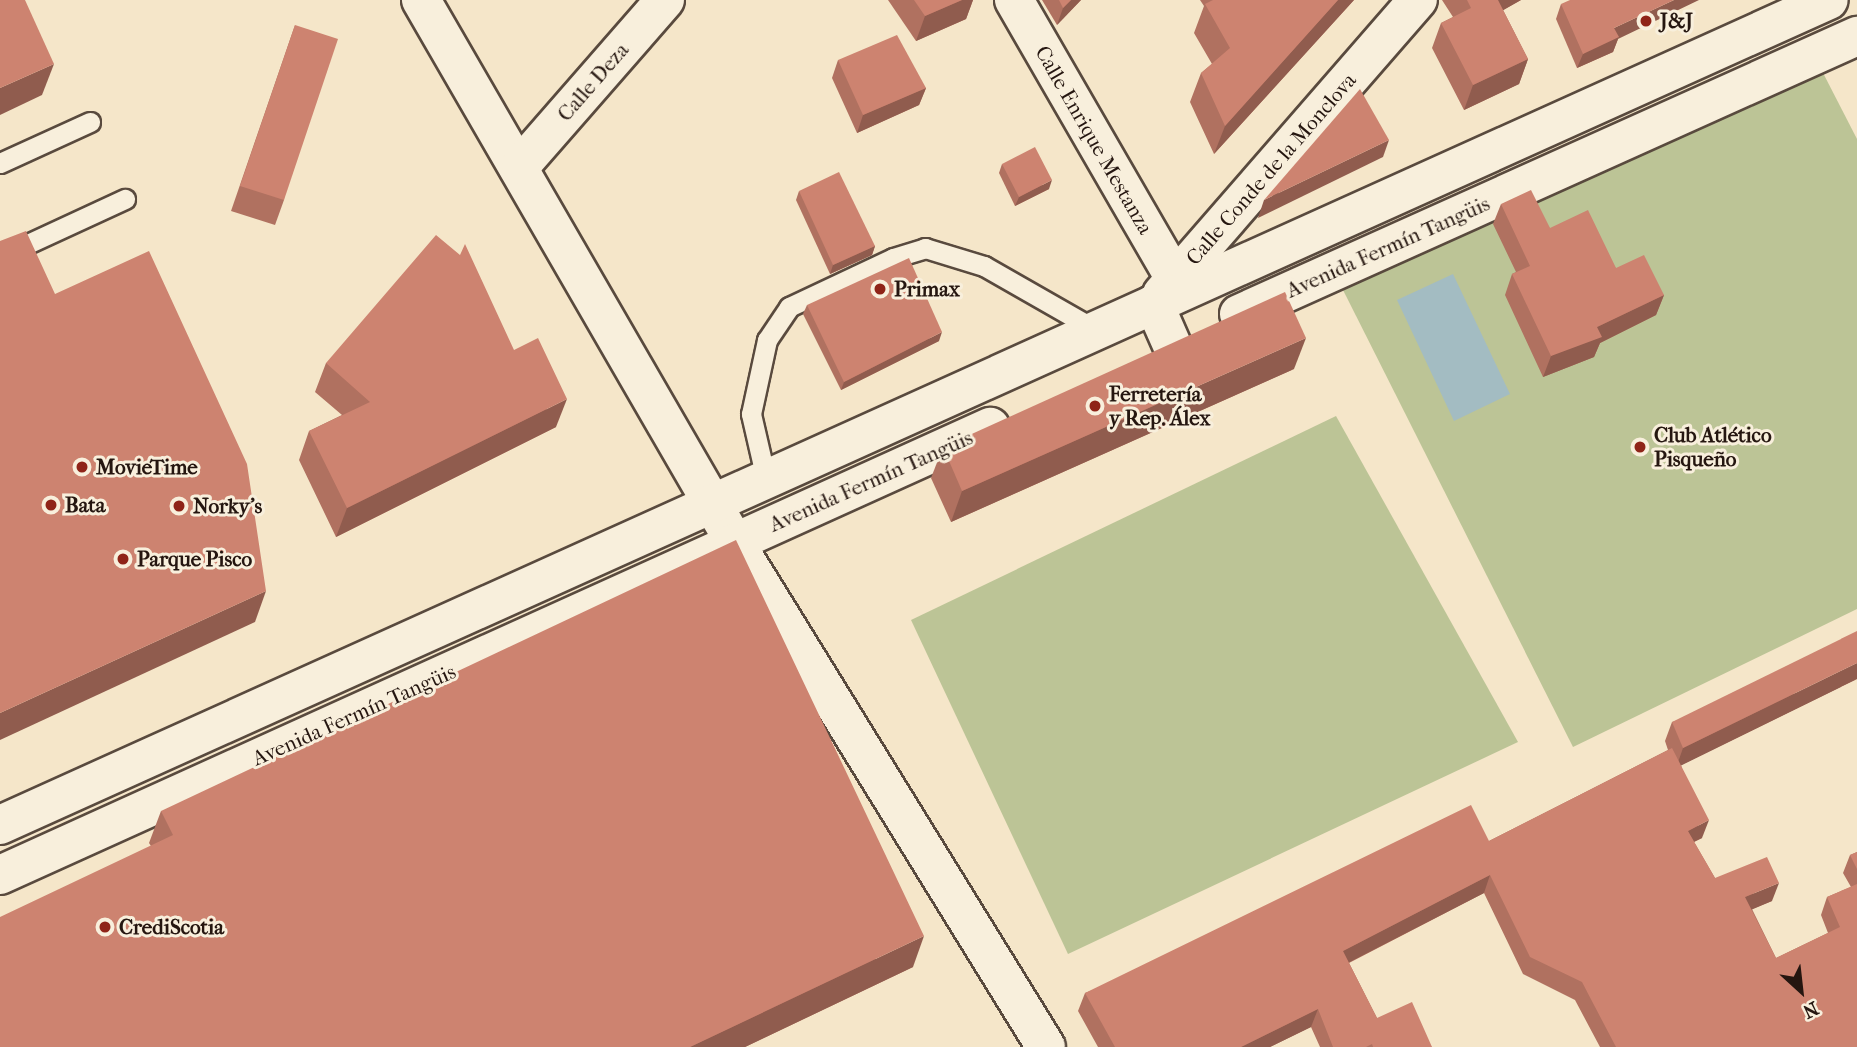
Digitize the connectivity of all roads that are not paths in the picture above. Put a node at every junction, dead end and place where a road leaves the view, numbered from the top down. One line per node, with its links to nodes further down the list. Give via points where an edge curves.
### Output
1 (421, 0): 9 (main road)
2 (665, 0): 9 (main road, Calle Deza)
3 (1014, 0): 12 (main road, Calle Enrique Mestanza)
4 (1418, 0): 12 (main road, Calle Conde de la Monclova)
5 (1829, 0): 12 (main road, Avenida Fermín Tangüis)
6 (1857, 36): 14 (main road, Avenida Fermín Tangüis)
7 (90, 122): 8 (lane)
8 (0, 163)
9 (521, 165): 18 (main road)
10 (125, 199): 11 (lane)
11 (6, 253)
12 (1164, 292): 13 (main road, Avenida Fermín Tangüis); 14 (main road)
13 (1096, 330): 17 (main road, Avenida Fermín Tangüis); 17 (lane, via 984,266 925,248 893,258 789,307 767,340 751,414)
14 (1172, 345): 15 (main road, Avenida Fermín Tangüis)
15 (1134, 362)
16 (1022, 413): 19 (main road, Avenida Fermín Tangüis)
17 (766, 480): 18 (main road, Avenida Fermín Tangüis)
18 (713, 503): 19 (main road); 20 (main road, Avenida Fermín Tangüis)
19 (735, 543): 21 (main road, Avenida Fermín Tangüis); 24 (main road)
20 (244, 714): 21 (main road); 22 (main road, Avenida Fermín Tangüis)
21 (263, 756): 23 (main road, Avenida Fermín Tangüis)
22 (0, 825)
23 (0, 875)
24 (1046, 1047)

